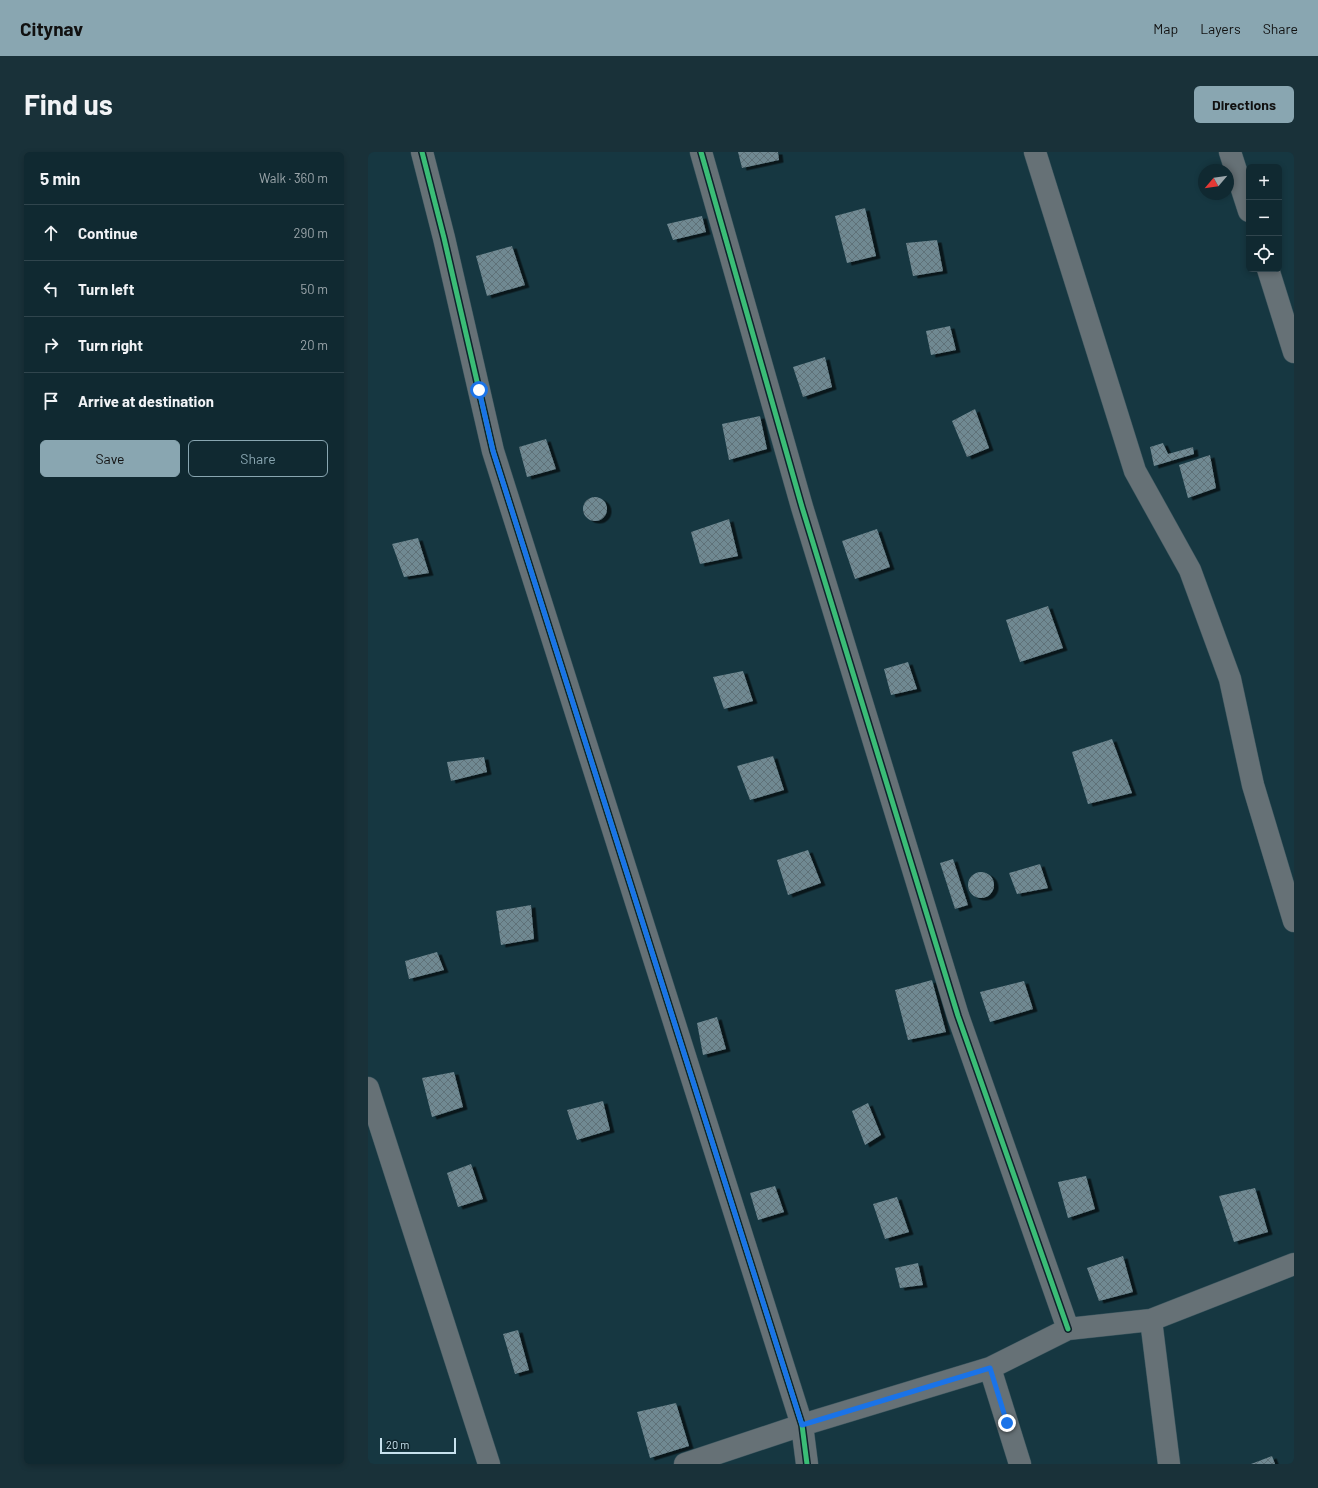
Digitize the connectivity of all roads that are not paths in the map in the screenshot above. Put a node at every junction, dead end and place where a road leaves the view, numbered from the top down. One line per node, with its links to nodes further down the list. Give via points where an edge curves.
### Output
1 (422, 152): 14 (street, via 493,451)
2 (701, 152): 12 (street, via 802,507 958,1016)
3 (1035, 152): 8 (street, via 1135,471 1190,570 1230,679 1253,785)
4 (1230, 152): 5 (street)
5 (1246, 202)
6 (1269, 272): 7 (street)
7 (1294, 352)
8 (1294, 921)
9 (368, 1088): 15 (street)
10 (1294, 1264): 11 (street)
11 (1151, 1320): 12 (street); 19 (street)
12 (1068, 1329): 13 (street)
13 (990, 1368): 14 (street); 18 (street)
14 (802, 1425): 16 (street); 17 (street)
15 (490, 1464)
16 (685, 1464)
17 (807, 1464)
18 (1020, 1464)
19 (1169, 1464)

